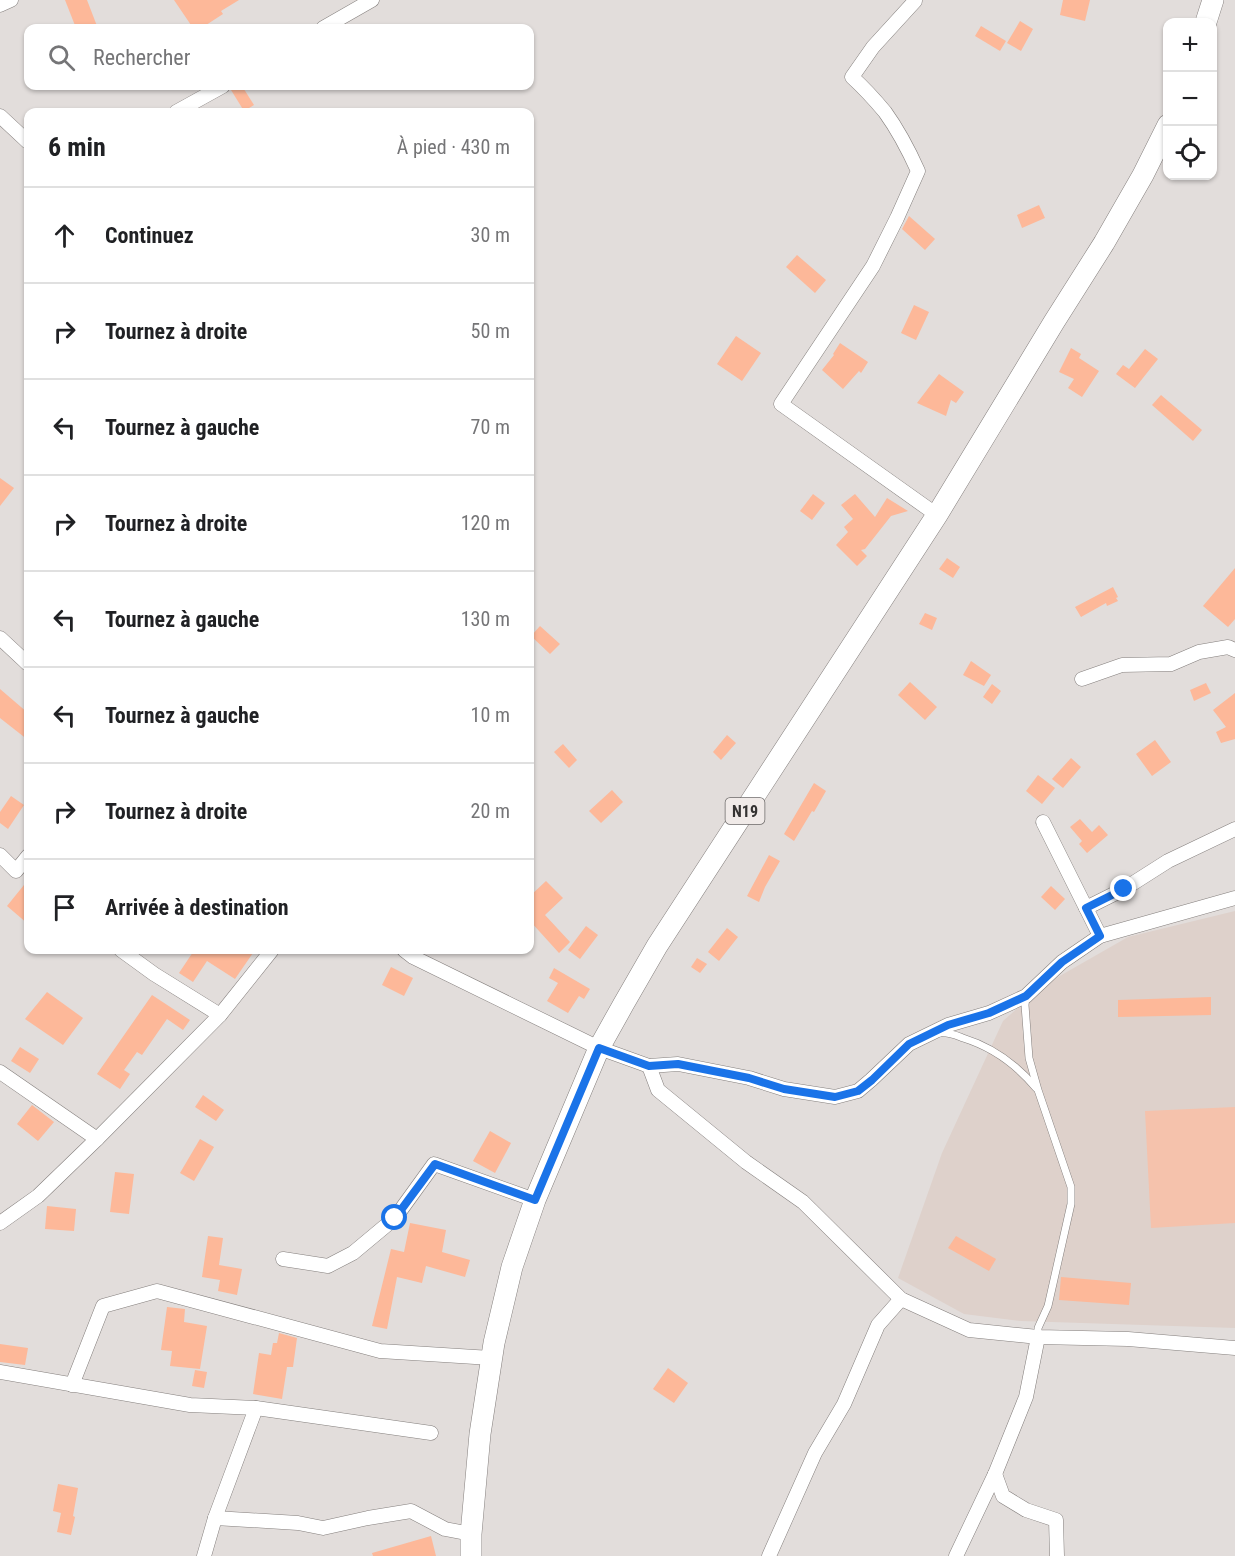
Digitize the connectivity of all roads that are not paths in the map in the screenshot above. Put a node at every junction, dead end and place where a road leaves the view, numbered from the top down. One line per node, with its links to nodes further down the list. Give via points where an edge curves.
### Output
1 (11, 0): 5 (street)
2 (372, 0): 7 (street)
3 (1213, 0): 6 (main road)
4 (915, 1): 13 (street, via 852,77 886,113 918,171 873,266 781,404)
5 (0, 6)
6 (1207, 18)
7 (330, 24)
8 (217, 90): 9 (street)
9 (183, 108)
10 (0, 116): 12 (street)
11 (1167, 126): 13 (main road, N19, via 1104,243)
12 (24, 138)
13 (937, 515): 31 (main road, N19, via 657,946)
14 (0, 638): 16 (street)
15 (1235, 650): 17 (street, via 1228,647 1199,652 1171,664 1122,665)
16 (24, 660)
17 (1082, 679)
18 (1043, 822): 23 (street)
19 (1235, 829): 23 (street, via 1168,861)
20 (0, 855): 21 (street, via 16,871)
21 (24, 861)
22 (1235, 898): 24 (street)
23 (1086, 908): 24 (street)
24 (1100, 936): 28 (street, via 1062,962)
25 (126, 954): 29 (street)
26 (269, 954): 29 (street)
27 (409, 954): 31 (street)
28 (1026, 996): 30 (street); 34 (lane, via 1029,1058)
29 (220, 1015): 35 (street)
30 (932, 1034): 32 (street, via 909,1044 858,1091 835,1097 678,1064); 34 (lane, via 945,1032 1003,1056)
31 (599, 1048): 32 (street); 36 (main road, N19)
32 (649, 1066): 39 (street, via 658,1090 802,1202)
33 (0, 1072): 35 (street)
34 (1038, 1090): 40 (lane, via 1071,1187 1071,1204)
35 (97, 1139): 37 (street, via 38,1196)
36 (535, 1200): 38 (street, via 435,1164 395,1218 353,1253 328,1266); 42 (main road, N19, via 512,1267)
37 (0, 1223)
38 (283, 1259)
39 (901, 1299): 40 (street, via 969,1330); 52 (street, via 878,1325)
40 (1038, 1336): 41 (street); 47 (street, via 1026,1397)
41 (1235, 1348)
42 (491, 1358): 44 (street, via 380,1351 157,1292 103,1306); 49 (main road, N19)
43 (0, 1372): 44 (street)
44 (72, 1385): 45 (street, via 190,1405)
45 (256, 1408): 46 (street); 48 (street)
46 (431, 1433)
47 (995, 1474): 53 (street); 54 (street, via 1003,1496 1026,1510 1056,1520)
48 (215, 1518): 49 (street, via 298,1522 323,1528 411,1510 445,1529); 50 (street)
49 (471, 1534): 51 (main road, N19)
50 (204, 1556)
51 (471, 1556)
52 (769, 1556)
53 (956, 1556)
54 (1057, 1556)

